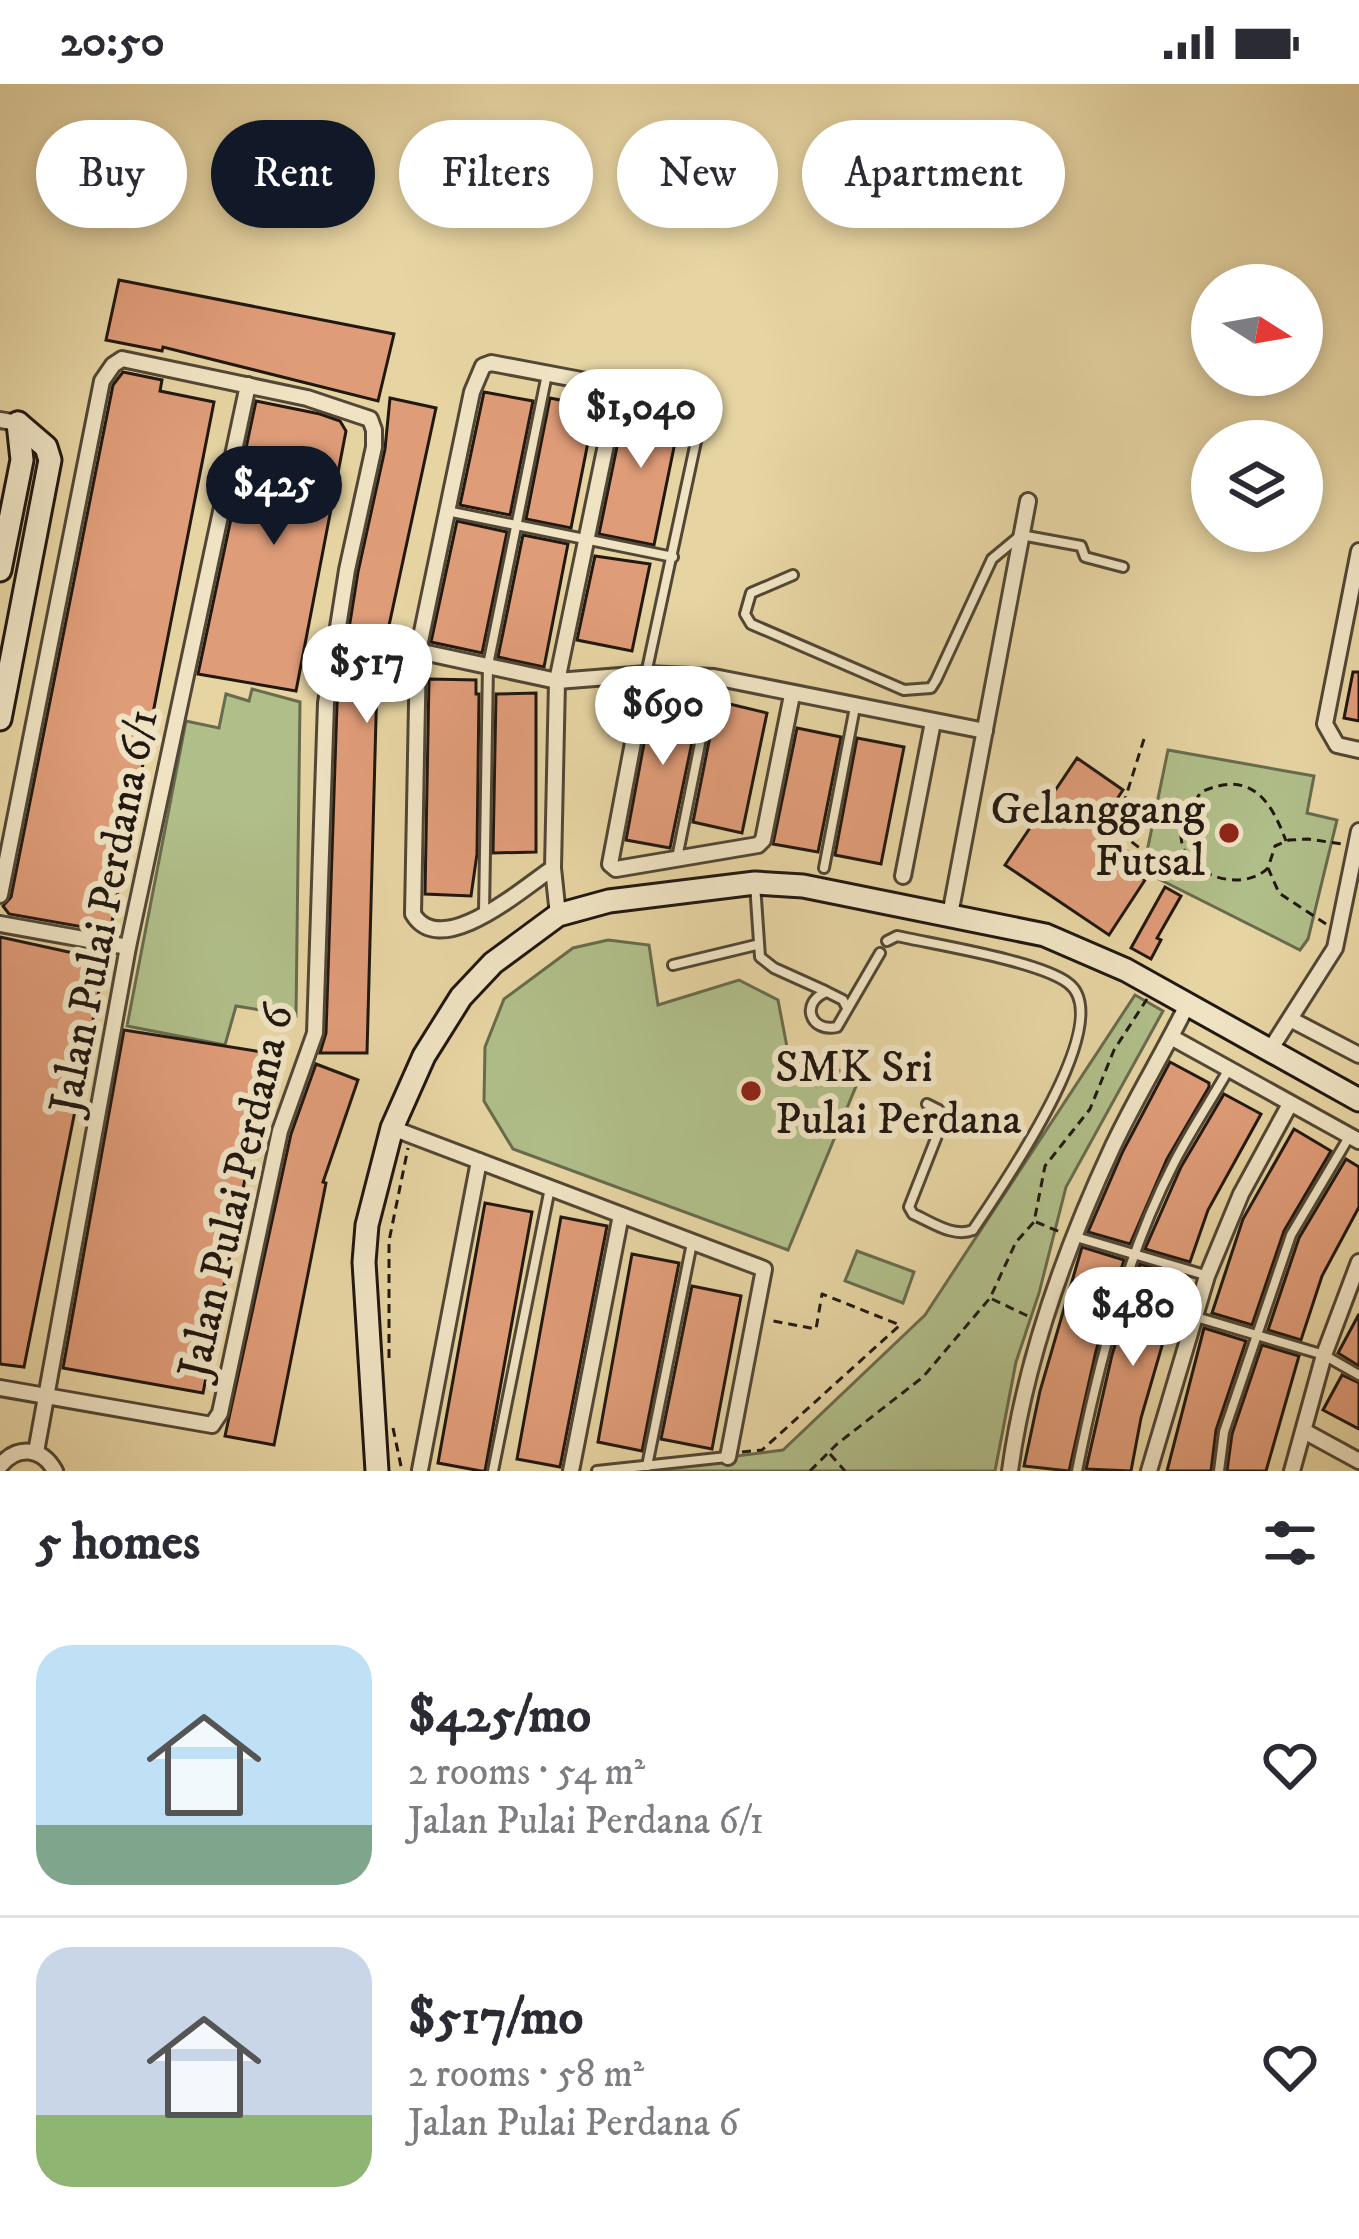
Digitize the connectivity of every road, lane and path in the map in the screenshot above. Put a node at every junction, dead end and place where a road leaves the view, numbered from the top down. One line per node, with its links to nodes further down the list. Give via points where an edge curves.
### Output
1 (547, 373): 3 (street); 6 (street, via 482,366); 7 (lane)
2 (248, 386): 41 (street, Jalan Pulai Perdana 6, via 122,358 102,381); 49 (street, Jalan Pulai Perdana 6/1); 85 (street, Jalan Pulai Perdana 6, via 360,412 374,430 326,703 315,1033 280,1131 217,1420 201,1424)
3 (618, 387): 9 (street); 11 (lane, via 694,400 704,409)
4 (9, 422): 13 (street, via 22,460); 23 (street, via 46,447 50,460)
5 (1028, 501): 8 (street)
6 (447, 511): 7 (lane); 16 (street)
7 (517, 525): 9 (lane); 17 (lane)
8 (1021, 535): 12 (lane, via 1082,546 1085,557); 14 (lane, via 992,559 936,680 919,691 751,625 751,593); 25 (street)
9 (586, 539): 11 (lane); 20 (street)
10 (1359, 551): 15 (street)
11 (673, 557): 18 (lane)
12 (1123, 567)
13 (0, 570)
14 (794, 574)
15 (1354, 604): 27 (street, via 1325,724 1336,746)
16 (418, 651): 17 (street); 42 (street, via 413,914 440,930)
17 (488, 665): 20 (street); 42 (lane)
18 (646, 674): 19 (street); 20 (street); 34 (street, via 611,868)
19 (714, 677): 21 (street); 34 (lane)
20 (557, 681): 35 (street)
21 (792, 695): 22 (street); 34 (street, via 763,840 750,849)
22 (855, 707): 24 (street); 36 (lane)
23 (0, 719)
24 (933, 722): 25 (street); 38 (street)
25 (985, 731): 44 (street)
26 (1144, 739): 29 (path, via 1112,826)
27 (1359, 750)
28 (1357, 839): 30 (path); 46 (street)
29 (1131, 841): 31 (path); 32 (path)
30 (1286, 841): 33 (path, via 1270,804 1231,783 1201,792 1191,806 1181,834); 37 (path, via 1275,846)
31 (1125, 850)
32 (1152, 853): 33 (path); 39 (path)
33 (1186, 856): 37 (path, via 1211,875 1242,880)
34 (677, 858)
35 (553, 868): 42 (street); 43 (street)
36 (824, 868)
37 (1268, 868): 46 (path, via 1279,893)
38 (903, 876)
39 (1161, 880)
40 (755, 883): 43 (street); 44 (street); 48 (lane)
41 (0, 895)
42 (484, 913)
43 (558, 914): 64 (street, via 461,997 424,1056)
44 (950, 915): 52 (street, via 1045,935)
45 (0, 924): 49 (street)
46 (1338, 931): 56 (street)
47 (887, 941): 63 (lane, via 897,936 1019,964 1068,982 1081,997 1083,1021 1038,1133 974,1230 956,1233 909,1207 944,1118)
48 (756, 945): 51 (lane); 53 (lane, via 774,968)
49 (128, 947): 85 (street, Jalan Pulai Perdana 6/1)
50 (880, 953): 55 (lane)
51 (673, 965)
52 (1153, 987): 54 (street); 69 (path, via 1090,1109 1045,1166)
53 (827, 992): 55 (lane); 55 (lane, via 810,1004 816,1025 837,1027)
54 (1186, 1007): 57 (street); 59 (street)
55 (847, 1008)
56 (1292, 1020): 58 (street); 59 (street)
57 (1171, 1037): 60 (street); 70 (street)
58 (1357, 1048)
59 (1270, 1050): 61 (street)
60 (1230, 1067): 62 (street); 72 (lane, via 1173,1166)
61 (1359, 1100)
62 (1290, 1103): 65 (street); 74 (street)
63 (927, 1104)
64 (402, 1131): 66 (street); 82 (path, via 388,1241); 96 (street, via 367,1225 364,1262)
65 (1354, 1138): 80 (lane, via 1291,1234)
66 (479, 1160): 67 (street); 94 (street)
67 (550, 1187): 68 (street); 98 (lane)
68 (621, 1215): 71 (street); 99 (street)
69 (1034, 1222): 70 (path); 76 (path)
70 (1073, 1236): 72 (lane); 79 (street)
71 (692, 1242): 77 (street, via 764,1269); 93 (lane)
72 (1137, 1255): 74 (lane); 104 (lane, via 1098,1367)
73 (1359, 1262): 75 (street)
74 (1207, 1276): 78 (street)
75 (1353, 1292): 81 (street)
76 (990, 1298): 79 (path); 89 (path, via 923,1377)
77 (754, 1317): 90 (street); 90 (path, via 816,1329 822,1294 900,1324 762,1450)
78 (1196, 1317): 80 (lane); 105 (street)
79 (1046, 1323): 103 (street)
80 (1256, 1334): 81 (lane); 106 (lane)
81 (1324, 1355): 83 (lane); 87 (street)
82 (390, 1368)
83 (1359, 1375)
84 (0, 1388): 85 (street, Jalan Pulai Perdana 6)
85 (44, 1396): 88 (street, Jalan Pulai Perdana 6/1)
86 (392, 1421): 97 (path)
87 (1304, 1431): 91 (street); 107 (street)
88 (36, 1452): 92 (street, via 16,1452); 95 (street)
89 (829, 1453): 101 (path); 102 (path)
90 (729, 1455): 93 (lane)
91 (1359, 1461)
92 (0, 1466)
93 (647, 1466): 100 (lane)
94 (422, 1470)
95 (55, 1471)
96 (377, 1471)
97 (402, 1471)
98 (493, 1471)
99 (571, 1471)
100 (597, 1471)
101 (810, 1471)
102 (845, 1471)
103 (1010, 1471)
104 (1077, 1471)
105 (1149, 1471)
106 (1219, 1471)
107 (1292, 1471)

